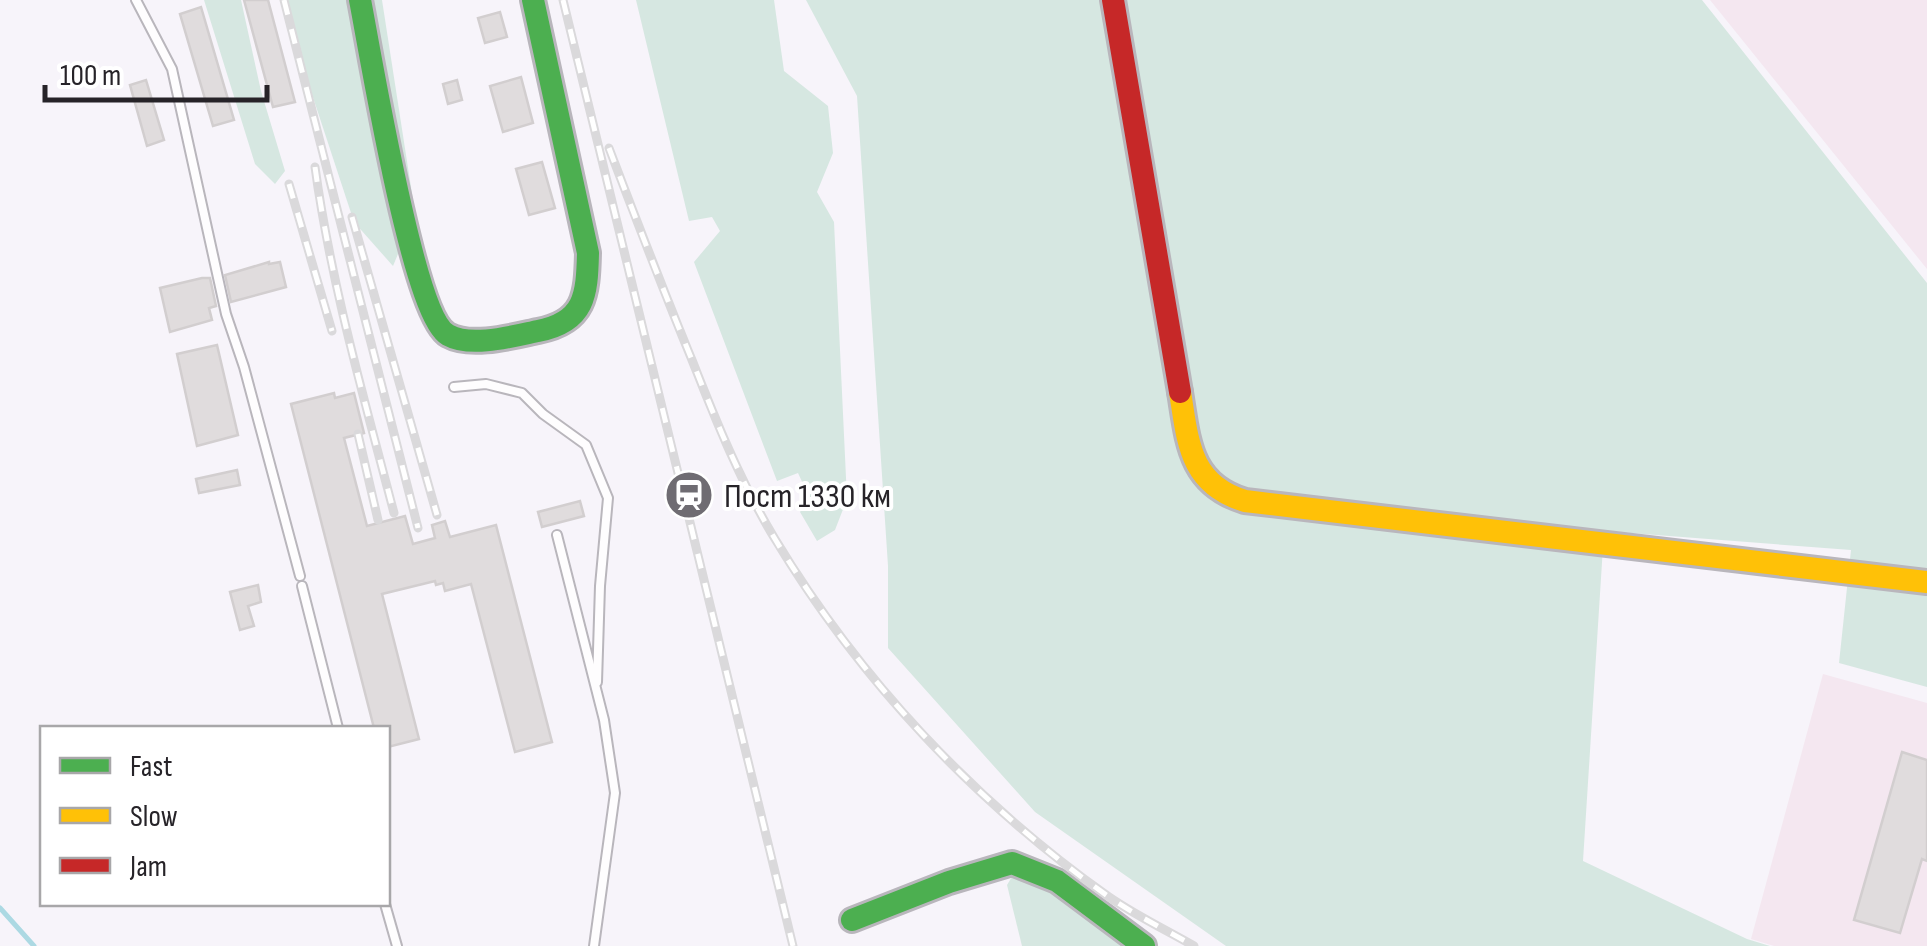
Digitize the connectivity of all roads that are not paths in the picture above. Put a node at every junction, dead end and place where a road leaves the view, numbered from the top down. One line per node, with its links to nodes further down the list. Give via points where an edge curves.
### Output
1 (136, 0): 7 (lane, via 172,70 226,314)
2 (360, 0): 3 (street, via 406,228 434,321 449,336 488,342 556,328 580,310 587,286 588,253)
3 (533, 0)
4 (1113, 0): 8 (street, via 1190,453 1208,485 1258,504)
5 (454, 386): 10 (lane, via 522,392 586,445 608,498)
6 (557, 535): 10 (lane)
7 (300, 576)
8 (1927, 582)
9 (302, 586): 11 (lane)
10 (597, 692): 15 (lane, via 615,793)
11 (337, 726)
12 (386, 906): 14 (lane)
13 (852, 920): 16 (street, via 1012,863 1058,880)
14 (397, 946)
15 (594, 946)
16 (1144, 946)

